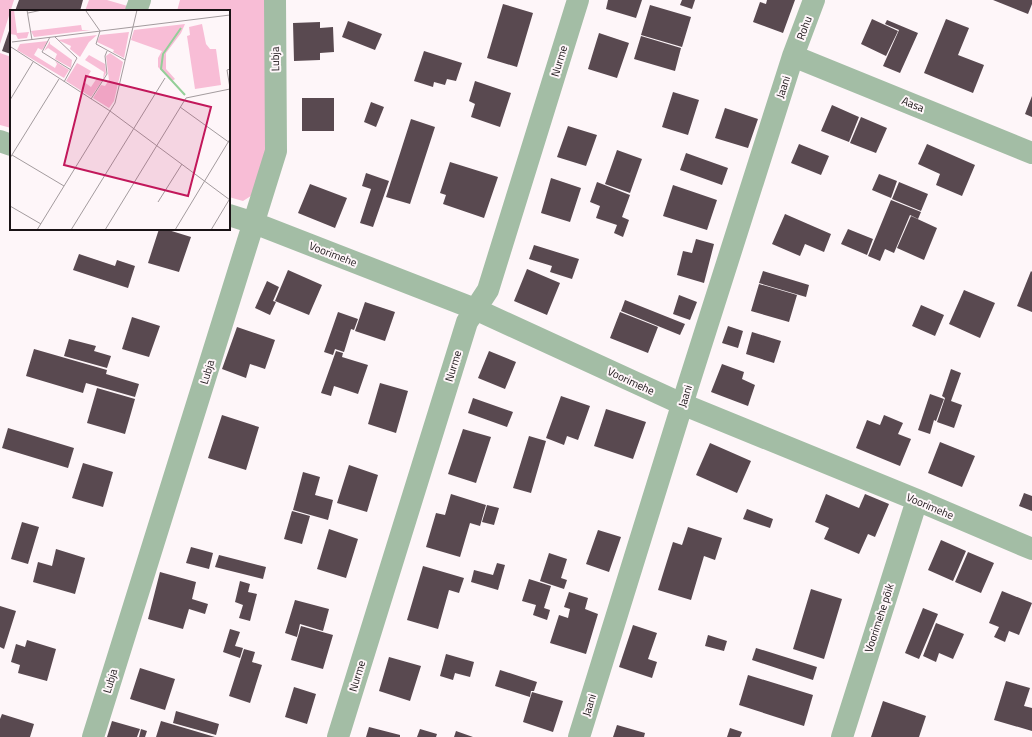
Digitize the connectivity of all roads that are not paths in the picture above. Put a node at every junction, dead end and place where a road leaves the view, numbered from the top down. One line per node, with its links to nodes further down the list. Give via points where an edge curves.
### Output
1 (140, 0): 5 (street)
2 (275, 0): 11 (street, Lubja, via 276,151)
3 (578, 0): 12 (street, Nurme, via 488,290)
4 (814, 0): 6 (street, Rohu)
5 (136, 10)
6 (793, 56): 9 (street, Aasa); 13 (street, Jaani)
7 (0, 141): 8 (street)
8 (10, 145)
9 (1032, 153)
10 (230, 215): 11 (street, Voorimehe)
11 (254, 223): 12 (street, Voorimehe); 16 (street, Lubja)
12 (476, 309): 13 (street, Voorimehe); 17 (street, Nurme, via 467,322)
13 (682, 404): 14 (street, Voorimehe); 18 (street, Jaani)
14 (917, 500): 15 (street, Voorimehe); 19 (street, Voorimehe põik)
15 (1032, 549)
16 (93, 737)
17 (338, 737)
18 (579, 737)
19 (842, 737)

